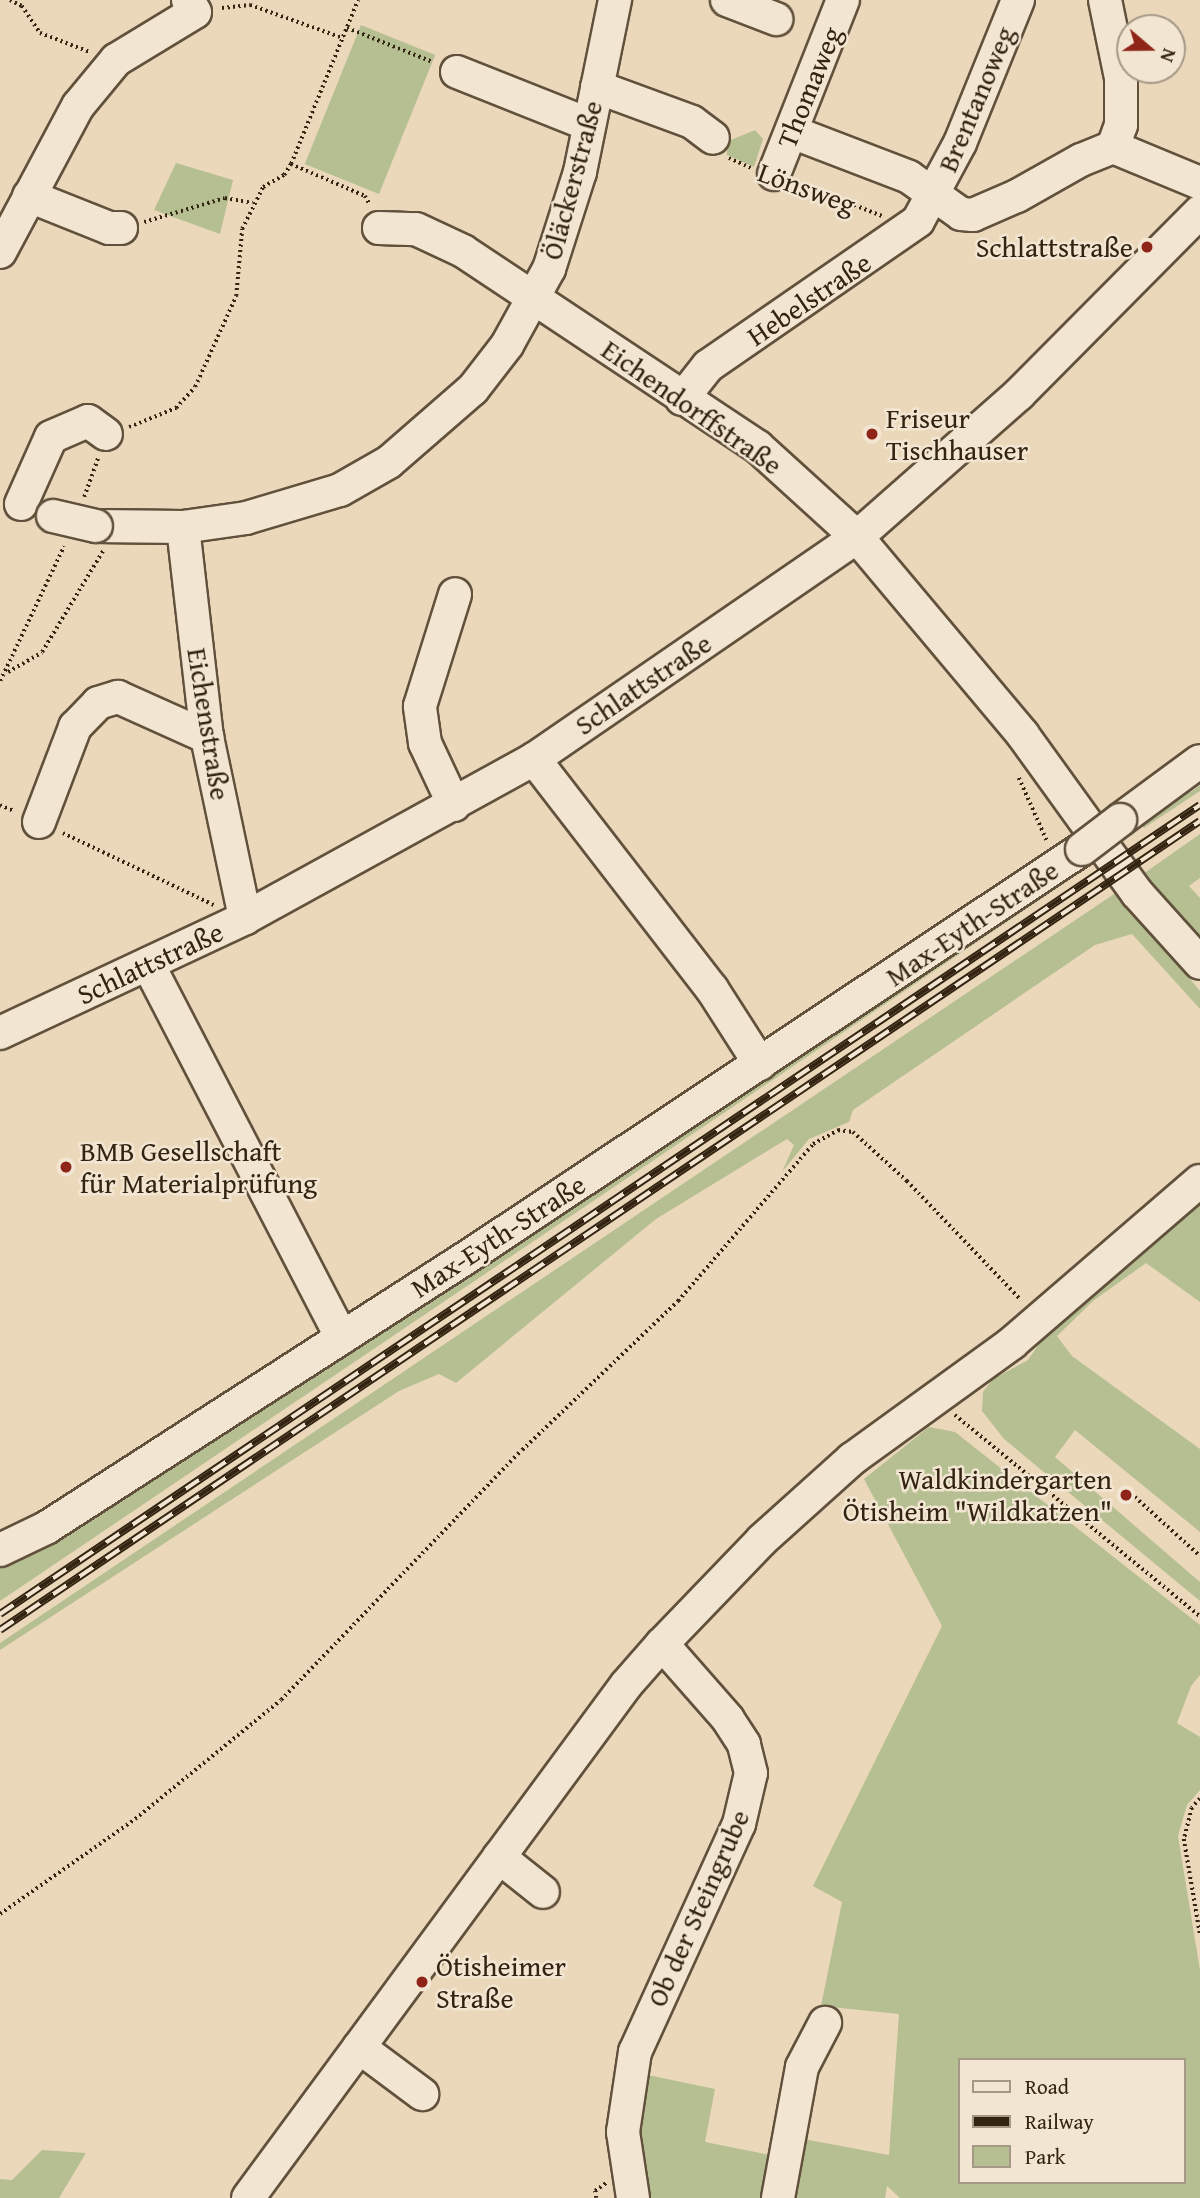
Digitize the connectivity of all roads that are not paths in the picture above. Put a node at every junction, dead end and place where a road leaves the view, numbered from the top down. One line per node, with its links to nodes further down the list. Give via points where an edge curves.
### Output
1 (615, 0): 9 (street, Öläckerstraße)
2 (727, 0): 7 (street)
3 (843, 0): 11 (street, Thomaweg)
4 (1018, 0): 17 (street, Brentanoweg, via 960,143)
5 (1105, 0): 13 (street, via 1121,78 1121,125)
6 (192, 6): 16 (street, via 116,60 78,106)
7 (776, 19)
8 (457, 72): 10 (street)
9 (597, 87): 10 (street, Öläckerstraße); 12 (street, via 692,122)
10 (588, 124): 22 (street, Öläckerstraße, via 580,172)
11 (792, 132): 14 (street, Thomaweg); 17 (street, via 909,177)
12 (713, 138)
13 (1113, 148): 15 (street); 17 (street, via 973,215 961,214)
14 (774, 174)
15 (1200, 183)
16 (29, 196): 19 (street, via 108,228); 21 (street)
17 (932, 196): 23 (street, Hebelstraße, via 912,228 708,366)
18 (1200, 212): 27 (street, Schlattstraße, via 1028,385)
19 (121, 228)
20 (379, 228): 22 (street, Eichendorffstraße, via 416,229 452,245)
21 (0, 252)
22 (535, 299): 23 (street, Eichendorffstraße); 26 (street, Öläckerstraße, via 473,389 389,461 340,490 272,513)
23 (682, 398): 27 (street, Eichendorffstraße, via 758,447)
24 (106, 434): 25 (street, via 88,421 51,437)
25 (11, 499): 26 (street, Öläckerstraße, bridge, via 59,530)
26 (183, 527): 29 (street, Eichenstraße)
27 (857, 537): 30 (street, Schlattstraße); 34 (street, Eichendorffstraße, via 1023,734)
28 (455, 594): 32 (street, via 420,705 425,743)
29 (207, 737): 33 (street, via 118,697 98,703 75,727); 35 (street, Eichenstraße)
30 (534, 759): 32 (street, Schlattstraße); 39 (street, via 712,989)
31 (1190, 769): 34 (street, Max-Eyth-Straße, bridge, via 1121,820)
32 (454, 805): 35 (street, Schlattstraße)
33 (39, 822)
34 (1085, 835): 36 (street, Eichendorffstraße); 39 (street, Max-Eyth-Straße)
35 (244, 918): 37 (street, Schlattstraße)
36 (1200, 963)
37 (148, 964): 38 (street, Schlattstraße); 41 (street)
38 (0, 1032)
39 (760, 1064): 41 (street, Max-Eyth-Straße)
40 (1200, 1181): 43 (street, via 1039,1319 937,1400 852,1459 762,1540)
41 (342, 1338): 42 (street, Max-Eyth-Straße, via 46,1528)
42 (0, 1550)
43 (662, 1644): 44 (street, via 626,1685); 49 (street, Ob der Steingrube, via 728,1719 744,1744 751,1773 739,1824 635,2052)
44 (499, 1857): 45 (street); 47 (street)
45 (543, 1892)
46 (825, 2023): 51 (street, via 802,2067)
47 (359, 2046): 48 (street); 50 (street)
48 (422, 2094)
49 (620, 2190)
50 (248, 2198)
51 (778, 2198)

